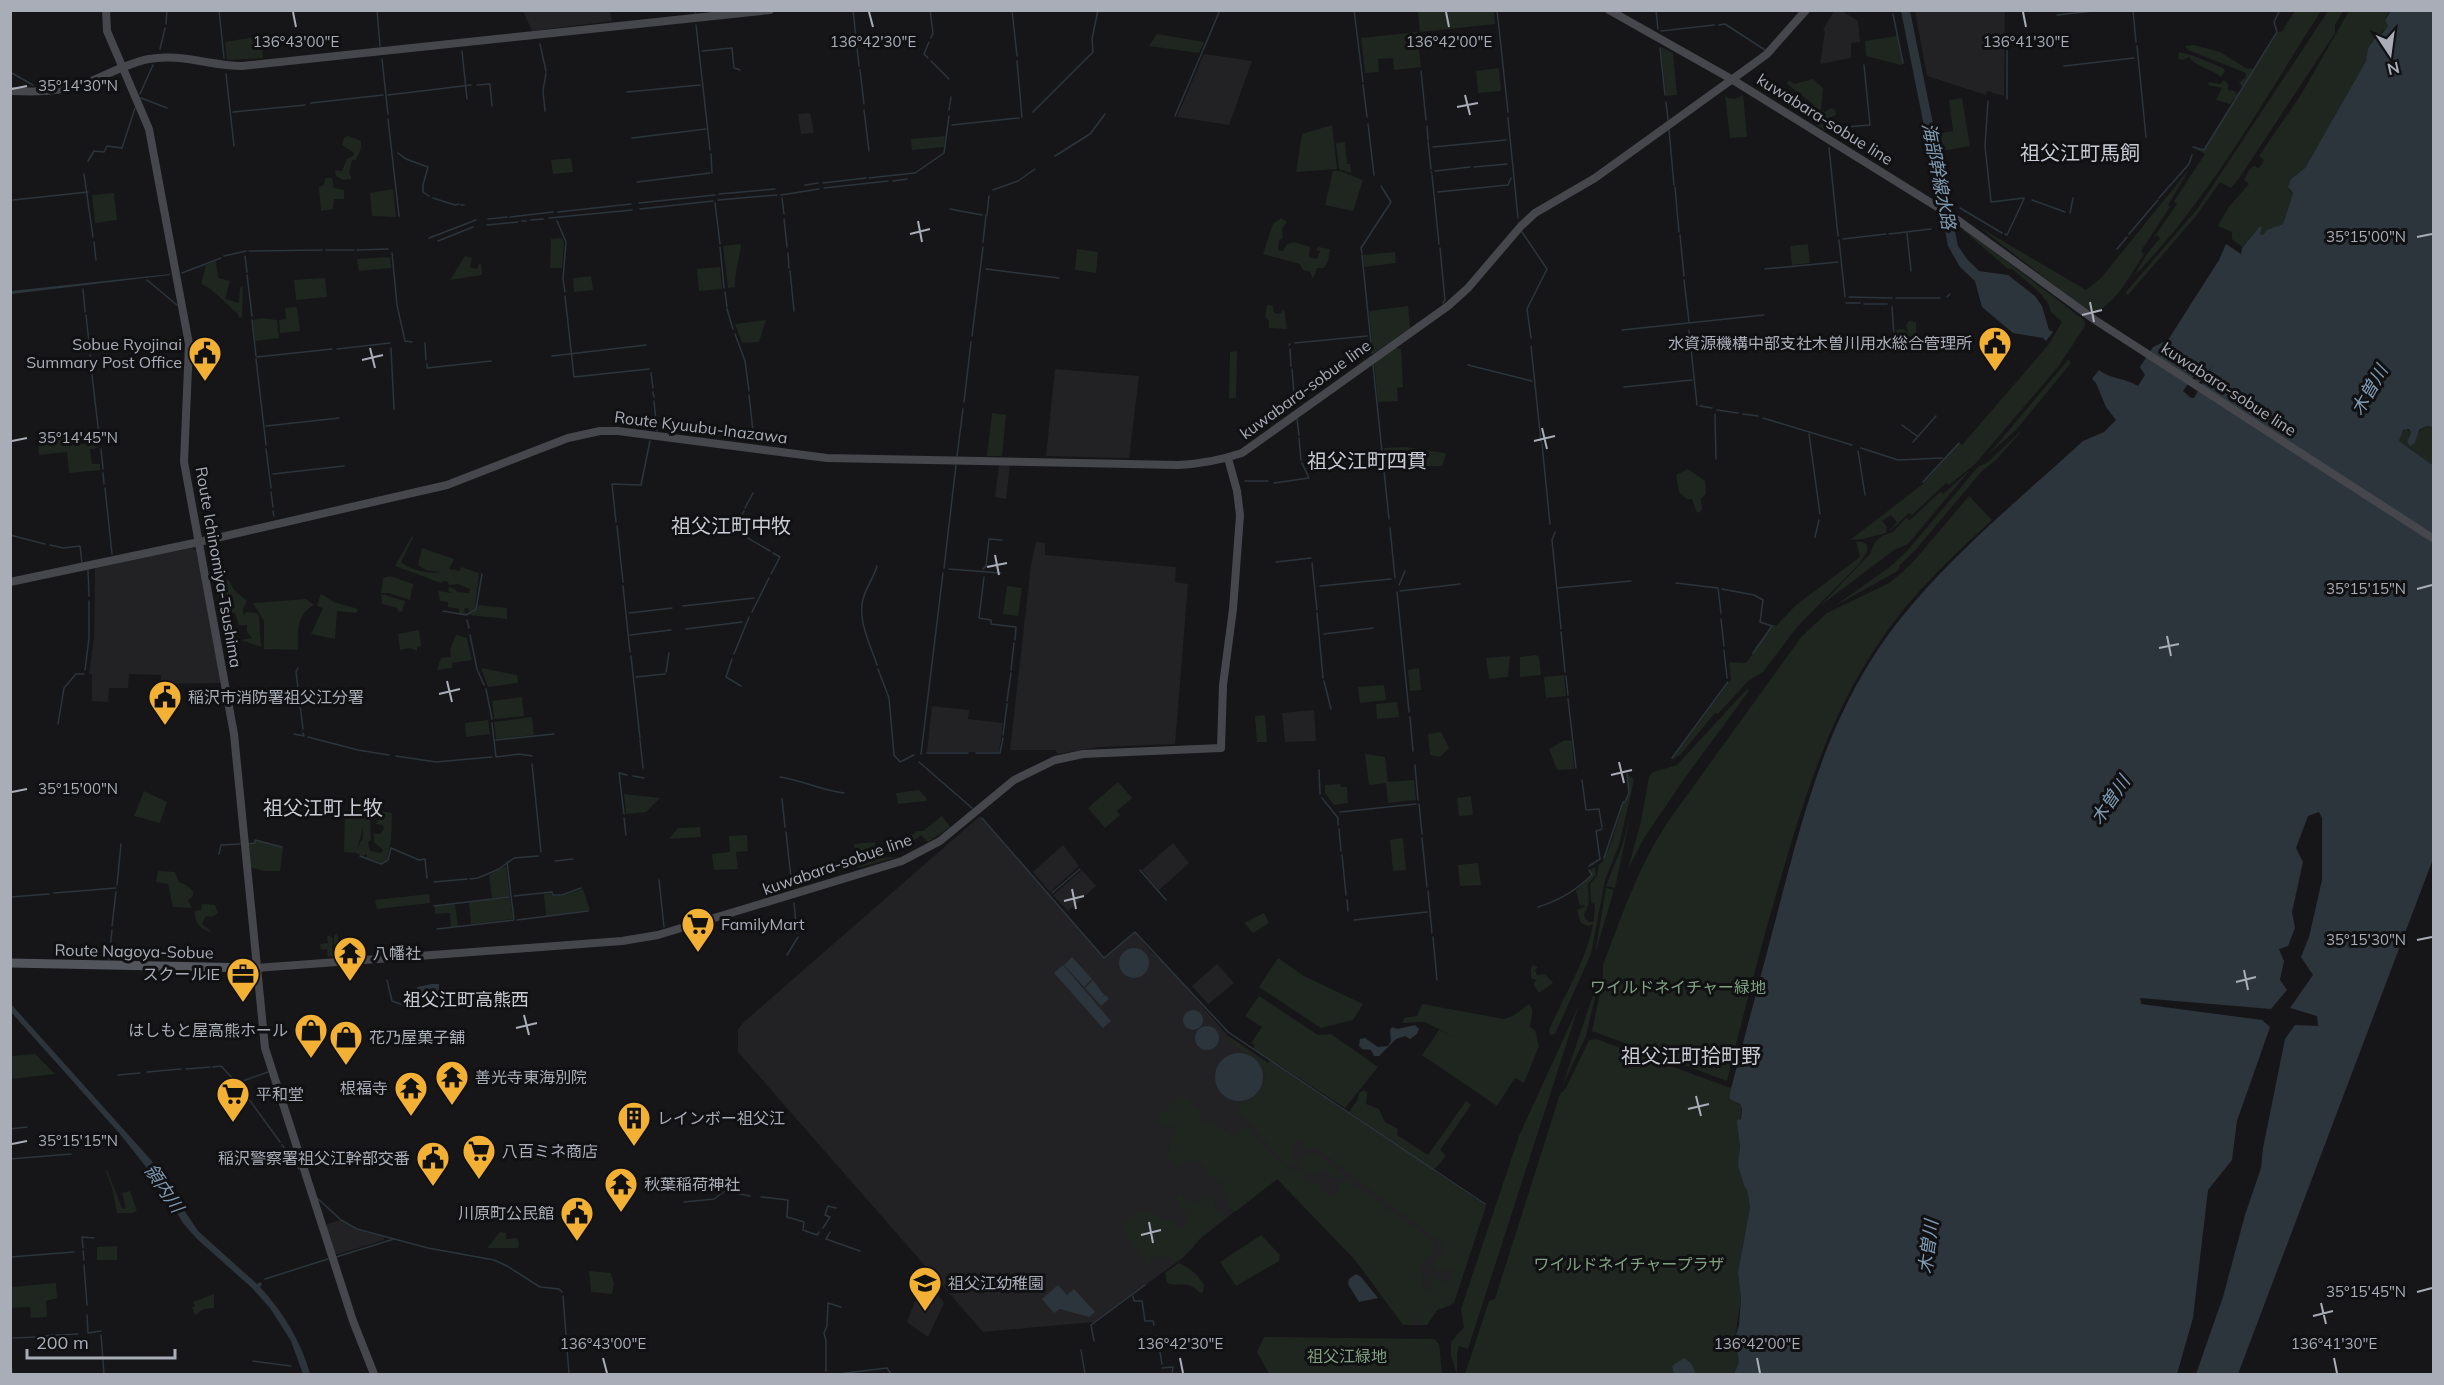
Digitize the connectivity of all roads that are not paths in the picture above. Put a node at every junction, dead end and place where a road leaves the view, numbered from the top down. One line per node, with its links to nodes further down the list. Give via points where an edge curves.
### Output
1 (106, 10): 5 (main road, Route Ichinomiya-Tsushima, via 107,31)
2 (770, 10): 5 (main road, via 242,66 167,57)
3 (1609, 10): 6 (main road)
4 (1806, 10): 6 (main road, via 1767,54)
5 (123, 66): 7 (main road, via 64,89); 10 (main road, Route Ichinomiya-Tsushima, via 149,129 189,344 183,454)
6 (1733, 80): 8 (main road, kuwabara-sobue line, via 1595,178 1535,213 1458,298 1242,453); 9 (main road, kuwabara-sobue line, via 1952,216 2102,324)
7 (10, 92)
8 (1228, 458): 10 (main road, Route Kyuubu-Inazawa, via 1178,465 827,458 600,431 556,442 447,485); 13 (main road, kuwabara-sobue line, via 1240,515 1223,685 1221,748 1083,754 1055,760 1014,780 948,836 902,861 658,935 622,941)
9 (2433, 540)
10 (199, 542): 11 (main road, Route Kyuubu-Inazawa); 13 (main road, Route Ichinomiya-Tsushima, via 234,734)
11 (10, 582)
12 (10, 963): 13 (main road, Route Nagoya-Sobue)
13 (256, 968): 14 (main road, Route Ichinomiya-Tsushima, via 267,1056)
14 (374, 1374)

